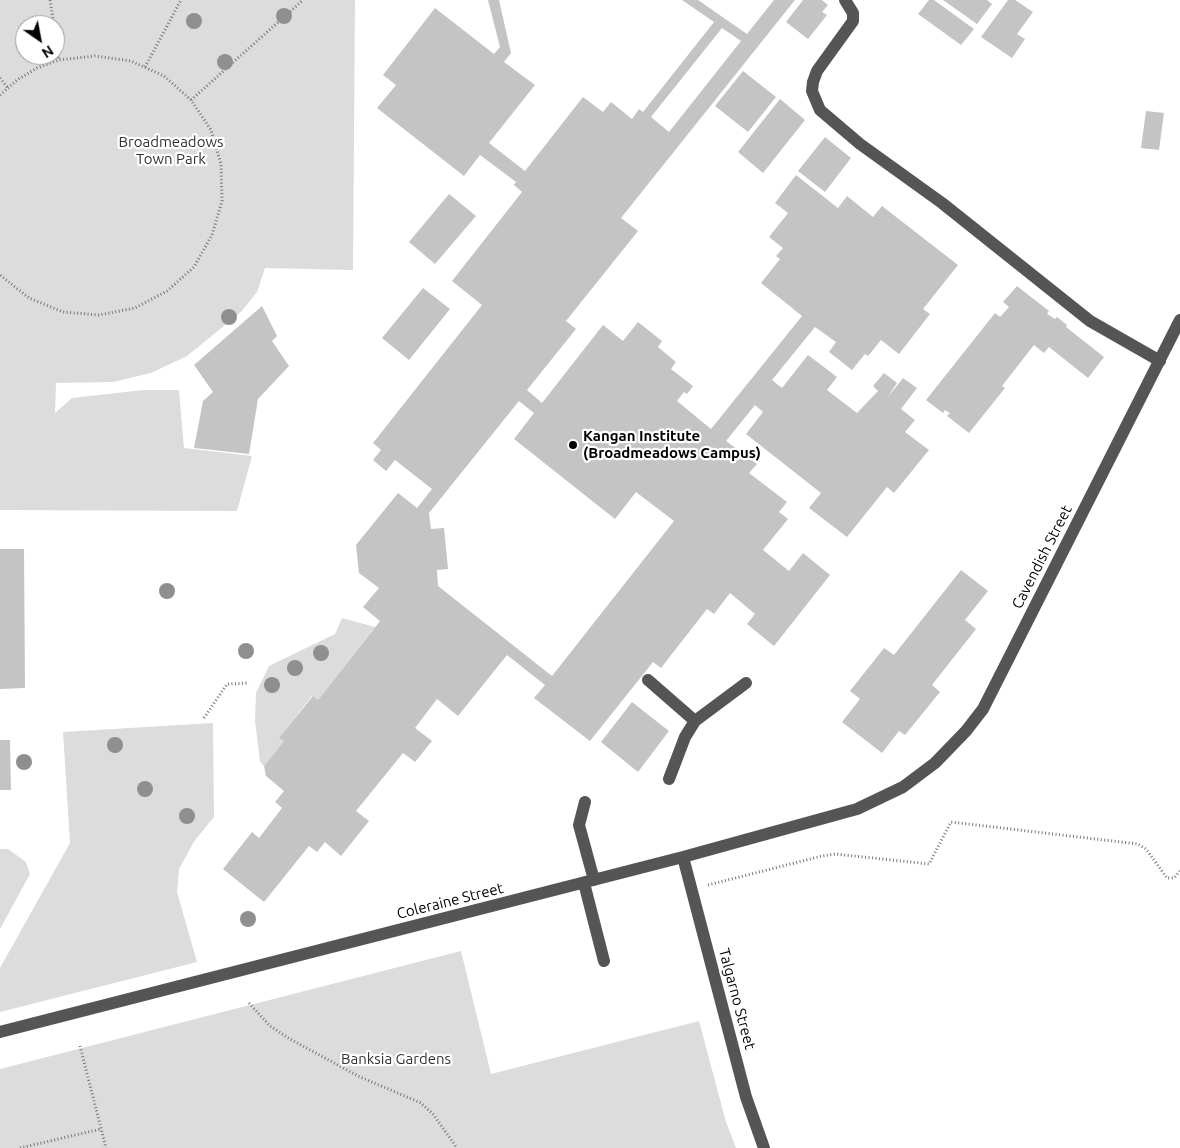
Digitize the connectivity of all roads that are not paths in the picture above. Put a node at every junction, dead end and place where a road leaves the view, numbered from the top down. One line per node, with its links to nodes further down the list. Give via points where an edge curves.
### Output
1 (845, 0): 3 (street, via 853,13 853,21 812,82 820,110 1090,321)
2 (1180, 320): 3 (street, Cavendish Street)
3 (1160, 361): 8 (street, Cavendish Street, via 982,709 935,763)
4 (648, 680): 6 (street)
5 (746, 682): 6 (street)
6 (695, 721): 7 (street, via 685,737)
7 (669, 779)
8 (903, 787): 10 (street, Coleraine Street, via 857,810)
9 (585, 802): 11 (street, via 579,825)
10 (683, 857): 11 (street, Coleraine Street); 14 (street, Talgarno Street, via 746,1097)
11 (589, 881): 12 (street); 13 (street, Coleraine Street)
12 (604, 961)
13 (0, 1032)
14 (764, 1148)

